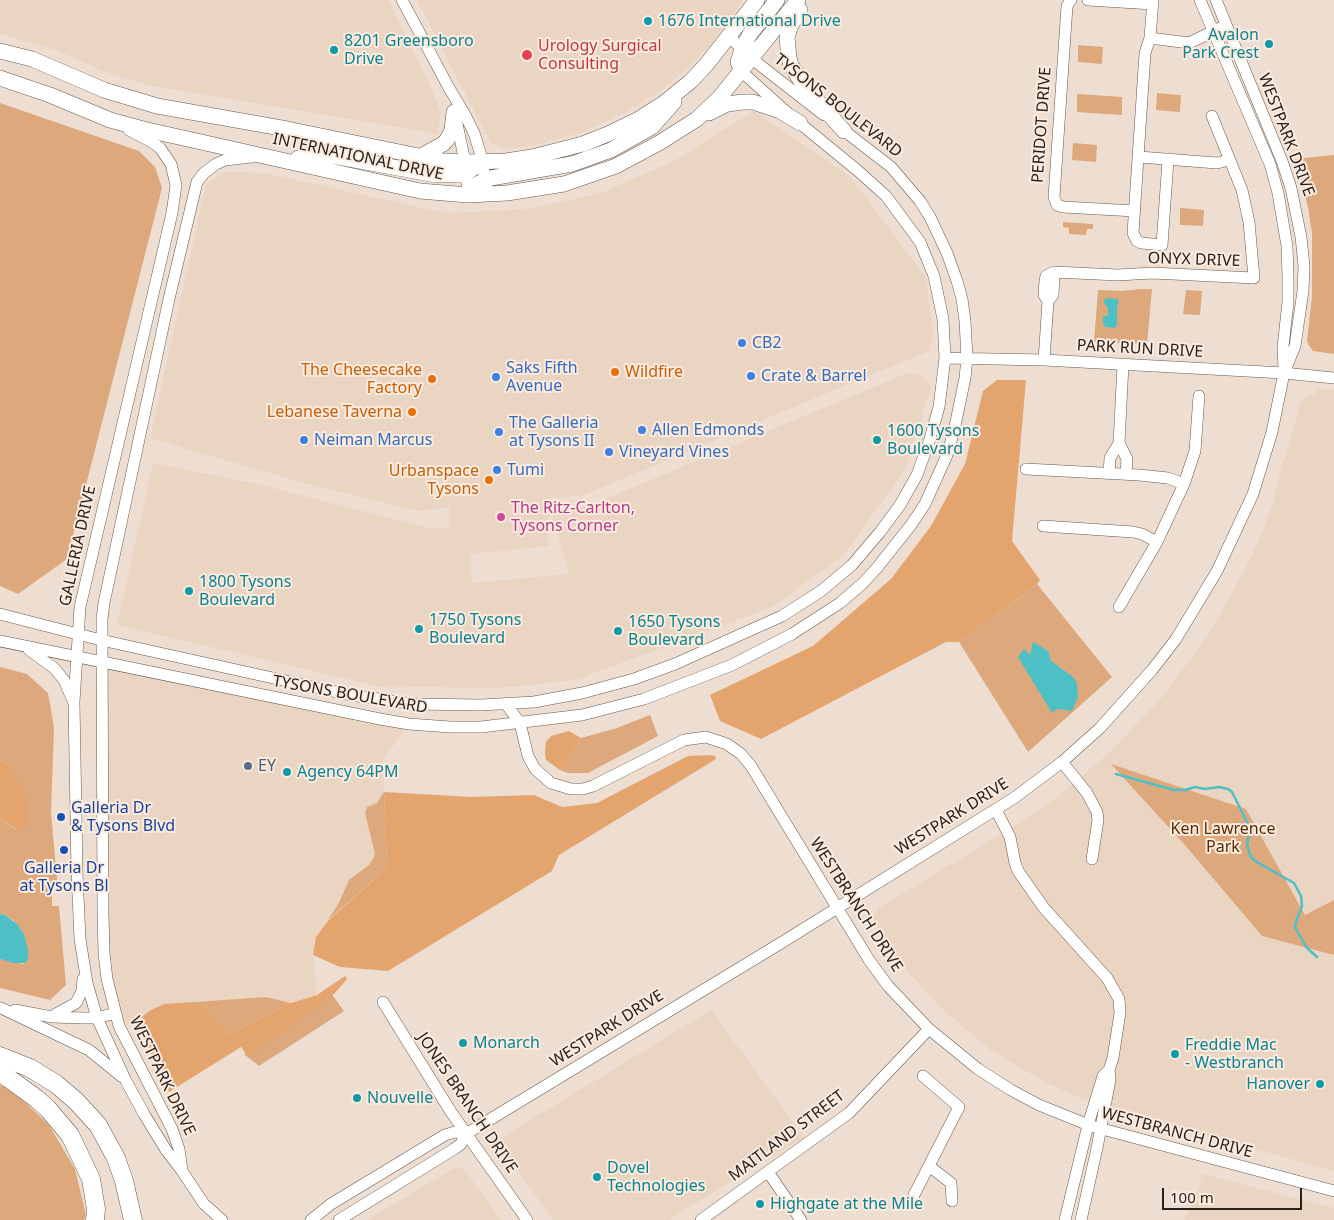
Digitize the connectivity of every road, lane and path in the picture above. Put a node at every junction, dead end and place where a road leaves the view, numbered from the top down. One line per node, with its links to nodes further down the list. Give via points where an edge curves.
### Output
1 (402, 0): 21 (street)
2 (757, 0): 13 (main road, INTERNATIONAL DRIVE)
3 (777, 0): 16 (main road, via 750,34)
4 (798, 0): 16 (main road)
5 (806, 0): 28 (main road, via 787,38 791,65 804,86)
6 (1071, 0): 39 (street, PERIDOT DRIVE, via 1067,6 1056,204)
7 (1088, 0): 10 (street)
8 (1200, 0): 12 (street, WESTPARK DRIVE)
9 (1216, 0): 11 (street, WESTPARK DRIVE)
10 (1153, 2): 14 (street)
11 (1226, 25): 12 (street); 44 (street, WESTPARK DRIVE, via 1282,161 1301,237 1304,266 1300,320 1295,346)
12 (1214, 32): 14 (street, via 1189,43); 44 (street, WESTPARK DRIVE, via 1270,164 1278,193 1287,246)
13 (730, 36): 16 (street, TYSONS BOULEVARD); 22 (main road, INTERNATIONAL DRIVE)
14 (1150, 38): 31 (street, via 1145,53)
15 (0, 51): 30 (main road, INTERNATIONAL DRIVE, via 32,59 127,98)
16 (747, 54): 17 (main road, via 738,62); 28 (street, TYSONS BOULEVARD)
17 (742, 72): 25 (main road, INTERNATIONAL DRIVE); 27 (street, TYSONS BOULEVARD)
18 (0, 78): 20 (main road, INTERNATIONAL DRIVE)
19 (0, 84): 20 (main road)
20 (24, 85): 26 (main road, INTERNATIONAL DRIVE)
21 (449, 88): 23 (street); 35 (street, via 464,112)
22 (683, 88): 35 (main road, INTERNATIONAL DRIVE, via 637,120 583,144 532,157); 37 (main road, via 652,127 611,150 572,164 506,175)
23 (454, 112): 30 (main road, via 448,140); 36 (street)
24 (1212, 116): 34 (street, ONYX DRIVE)
25 (697, 119): 27 (main road, via 727,104 743,102 770,107); 37 (main road, INTERNATIONAL DRIVE, via 658,144 591,176 537,189)
26 (110, 120): 29 (main road, INTERNATIONAL DRIVE); 56 (street, GALLERIA DRIVE, via 160,148 170,164 176,185 87,574)
27 (800, 123): 40 (street, TYSONS BOULEVARD, via 886,196 920,242 934,276 943,319)
28 (844, 131): 41 (street, TYSONS BOULEVARD, via 891,167 930,217 957,281 965,321)
29 (269, 156): 32 (main road, INTERNATIONAL DRIVE); 57 (street, via 225,160 204,173 197,182 104,604)
30 (421, 156): 36 (main road, INTERNATIONAL DRIVE)
31 (1139, 157): 33 (street); 39 (street)
32 (284, 160): 36 (main road, via 333,156 436,175 455,175); 38 (main road, INTERNATIONAL DRIVE, via 420,191)
33 (1168, 160): 34 (street, via 1217,163); 39 (street, via 1162,245 1137,241 1133,233)
34 (1229, 160): 42 (street, ONYX DRIVE, via 1242,190 1249,222 1254,278 1054,272 1046,276 1045,281 1044,295 1048,301)
35 (483, 162): 36 (main road, INTERNATIONAL DRIVE); 37 (street)
36 (465, 168): 38 (street)
37 (485, 188): 38 (main road, INTERNATIONAL DRIVE)
38 (468, 195)
39 (1135, 211)
40 (945, 358): 41 (street, PARK RUN DRIVE); 63 (street, TYSONS BOULEVARD, via 939,407 917,475 880,532 852,565 821,591 782,616 675,664 582,694)
41 (966, 358): 42 (street, PARK RUN DRIVE); 65 (street, TYSONS BOULEVARD, via 962,399 954,431 925,504 876,569 840,603 770,646 677,687 582,715)
42 (1044, 360): 43 (street, PARK RUN DRIVE)
43 (1124, 365): 44 (street, PARK RUN DRIVE); 47 (street)
44 (1284, 373): 45 (street, PARK RUN DRIVE); 66 (street, WESTPARK DRIVE, via 1272,432 1253,494 1212,580 1176,639 1152,670 1100,728)
45 (1334, 378)
46 (1199, 396): 51 (street, via 1195,451)
47 (1119, 443): 49 (street, via 1110,458); 50 (street, via 1127,459)
48 (1026, 469): 49 (street)
49 (1109, 474): 50 (street)
50 (1126, 474): 51 (street, via 1168,478)
51 (1184, 484): 53 (street)
52 (1043, 526): 53 (street, via 1133,532)
53 (1156, 542): 54 (street)
54 (1119, 607)
55 (0, 614): 56 (street, TYSONS BOULEVARD)
56 (77, 634): 57 (street, TYSONS BOULEVARD); 60 (street, GALLERIA DRIVE)
57 (101, 640): 61 (street); 64 (street, TYSONS BOULEVARD, via 350,695 414,704)
58 (0, 642): 59 (street, TYSONS BOULEVARD)
59 (19, 645): 60 (street, TYSONS BOULEVARD); 62 (street, via 54,668 64,680)
60 (76, 656): 61 (street, TYSONS BOULEVARD); 62 (street, GALLERIA DRIVE)
61 (102, 662): 65 (street, TYSONS BOULEVARD, via 409,724 473,727); 73 (street, via 104,953)
62 (74, 702): 70 (street, GALLERIA DRIVE, via 77,890)
63 (534, 702): 64 (street, TYSONS BOULEVARD); 65 (street)
64 (506, 704): 65 (street, WESTBRANCH DRIVE)
65 (520, 723): 69 (street, WESTBRANCH DRIVE, via 528,756 535,769 551,783 571,789 593,786 676,743 695,738 727,744 756,773)
66 (1062, 762): 67 (street, WESTPARK DRIVE); 68 (street, via 1087,793 1097,812)
67 (996, 810): 69 (street, WESTPARK DRIVE); 78 (street, via 1010,837 1018,872 1044,908 1116,991 1120,1013)
68 (1092, 859)
69 (837, 907): 76 (street, WESTBRANCH DRIVE, via 879,973); 84 (street, WESTPARK DRIVE)
70 (83, 959): 74 (street, via 79,998 71,1007); 75 (street, GALLERIA DRIVE)
71 (382, 1002): 84 (street, JONES BRANCH DRIVE)
72 (0, 1008): 74 (street, WESTPARK DRIVE); 81 (street, via 89,1050)
73 (114, 1013): 75 (street, WESTPARK DRIVE); 86 (street, WESTPARK DRIVE, via 172,1129 180,1149)
74 (52, 1017): 75 (street, WESTPARK DRIVE)
75 (97, 1018): 81 (street, WESTPARK DRIVE)
76 (929, 1030): 82 (street, WESTBRANCH DRIVE, via 1011,1090); 87 (street, MAITLAND STREET, via 848,1113)
77 (0, 1056): 92 (highway, via 30,1068 56,1084 98,1126 116,1158)
78 (1109, 1070): 82 (street, via 1103,1076); 83 (street, via 1110,1080)
79 (0, 1072): 91 (highway, via 26,1089 70,1135 91,1179)
80 (923, 1076): 85 (street, via 959,1107)
81 (126, 1081): 86 (street, WESTPARK DRIVE)
82 (1088, 1125): 83 (street, WESTBRANCH DRIVE); 99 (street)
83 (1100, 1128): 88 (street, WESTBRANCH DRIVE); 100 (street)
84 (466, 1134): 94 (street, WESTPARK DRIVE, via 455,1132 445,1135 331,1204); 95 (street, WESTPARK DRIVE, via 454,1149); 96 (street, JONES BRANCH DRIVE)
85 (929, 1166): 89 (street); 90 (street, via 951,1183)
86 (182, 1171): 93 (street, WESTPARK DRIVE, via 201,1200)
87 (768, 1172): 97 (street, MAITLAND STREET); 98 (street)
88 (1334, 1190)
89 (914, 1195)
90 (952, 1201)
91 (96, 1220)
92 (133, 1220)
93 (222, 1220)
94 (311, 1220)
95 (340, 1220)
96 (527, 1220)
97 (701, 1220)
98 (801, 1220)
99 (1065, 1220)
100 (1081, 1220)

